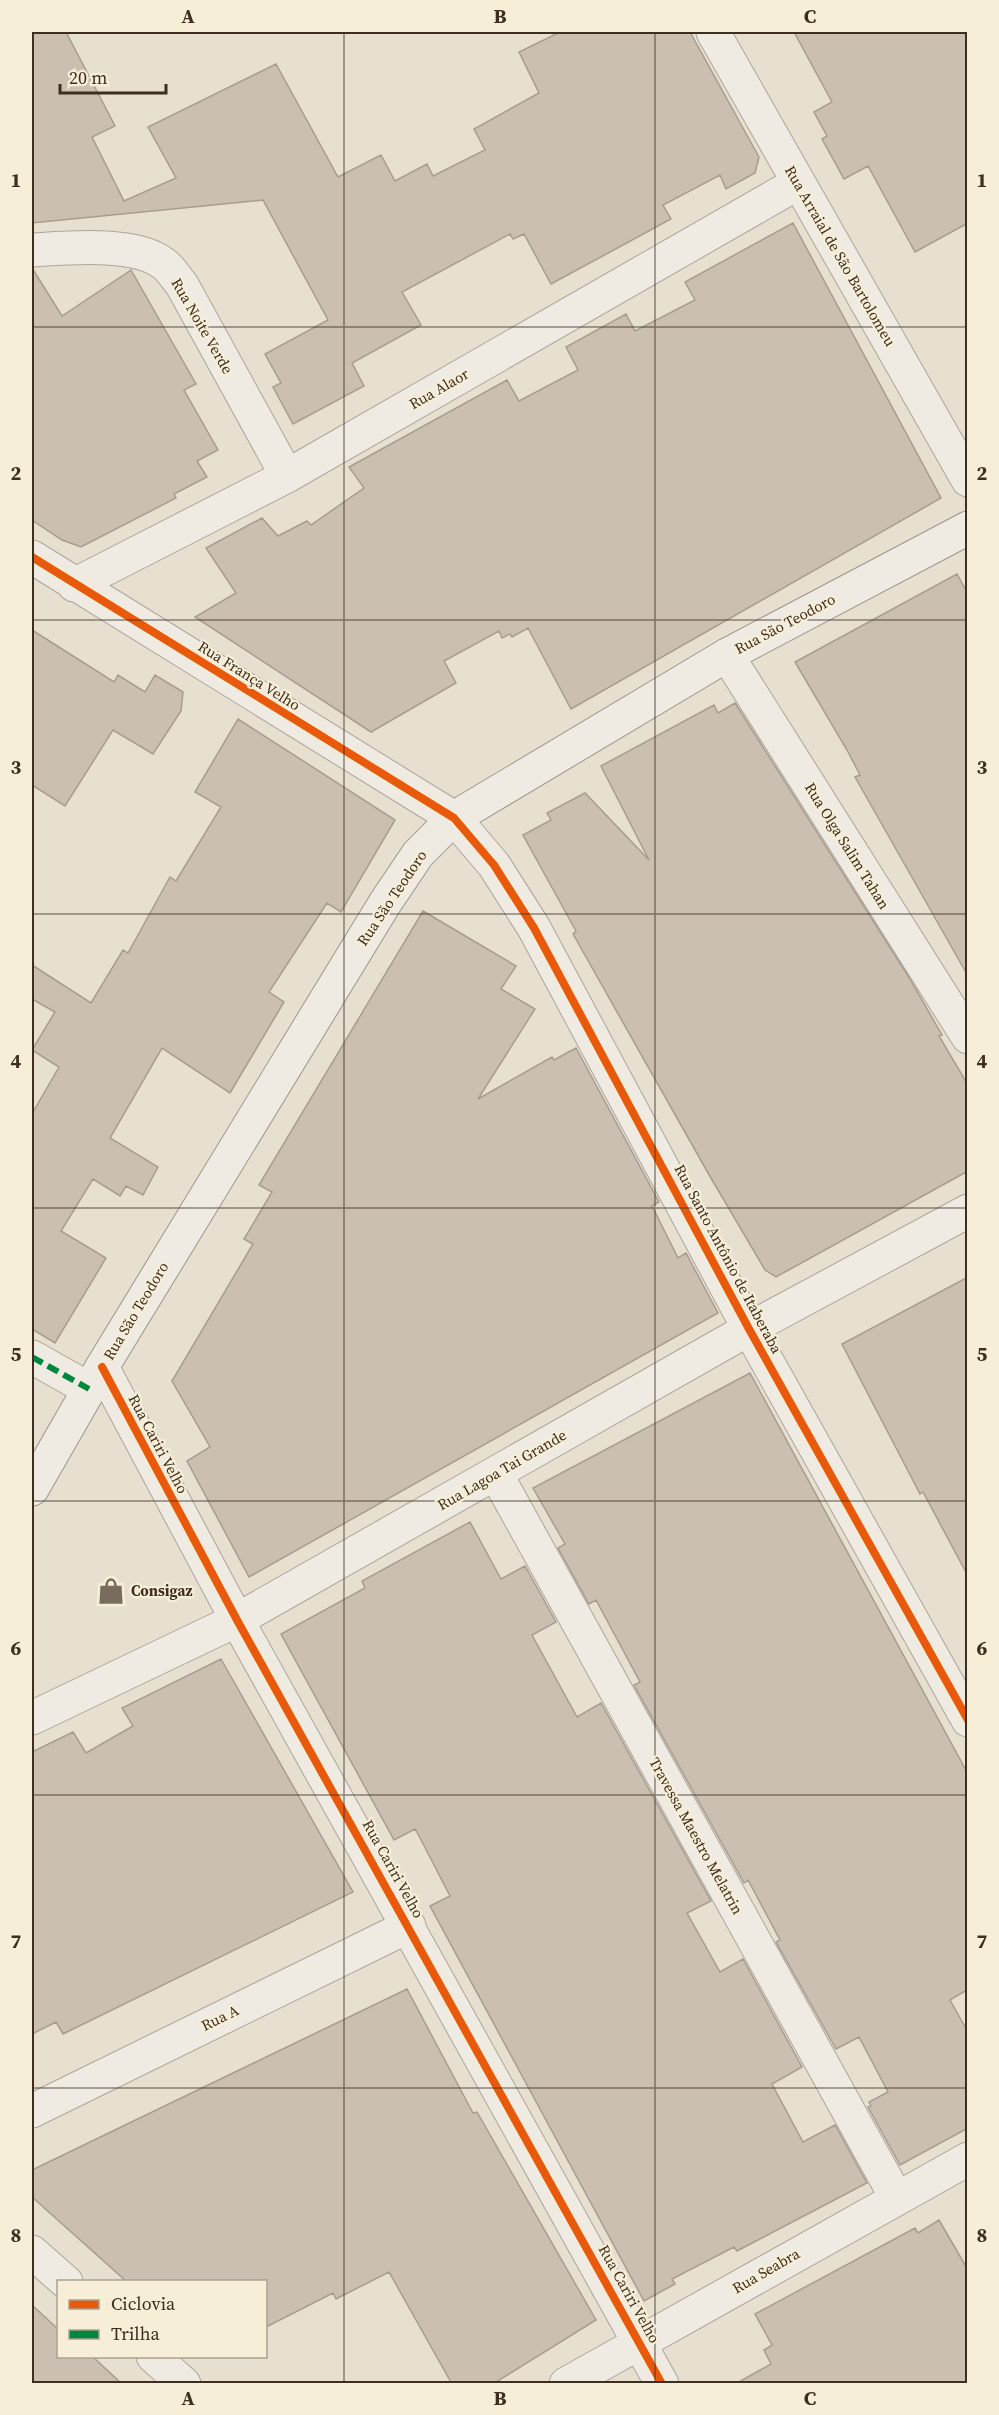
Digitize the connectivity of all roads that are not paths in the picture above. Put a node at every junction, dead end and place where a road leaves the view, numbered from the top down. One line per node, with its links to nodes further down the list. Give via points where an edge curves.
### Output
1 (713, 32): 2 (street, Rua Arraial de São Bartolomeu)
2 (798, 183): 4 (street, Rua Alaor); 5 (street, Rua Arraial de São Bartolomeu)
3 (32, 250): 4 (street, Rua Noite Verde, via 109,248 143,254 163,263 182,285)
4 (287, 476): 8 (street, Rua Alaor)
5 (968, 480)
6 (968, 528): 9 (street, Rua São Teodoro)
7 (32, 557): 8 (street, Rua França Velho)
8 (74, 585): 10 (street, Rua França Velho)
9 (727, 655): 10 (street, Rua São Teodoro); 11 (street, Rua Olga Salim Tahan)
10 (454, 818): 13 (street, Rua Santo Antônio de Itaberaba, via 494,865 534,928); 15 (street, Rua São Teodoro, via 418,854 385,903)
11 (968, 1037)
12 (968, 1211): 13 (street, Rua Lagoa Tai Grande)
13 (749, 1329): 16 (street, Rua Lagoa Tai Grande); 20 (street, Rua Santo Antônio de Itaberaba)
14 (32, 1357): 15 (street)
15 (96, 1378): 17 (street, Rua São Teodoro); 18 (street, Rua Cariri Velho)
16 (496, 1474): 18 (street, Rua Lagoa Tai Grande); 24 (street, Travessa Maestro Melatrin)
17 (32, 1489)
18 (237, 1620): 19 (street, Rua Lagoa Tai Grande); 21 (street, Rua Cariri Velho)
19 (32, 1718)
20 (968, 1720)
21 (409, 1926): 22 (street, Rua A); 27 (street, Rua Cariri Velho)
22 (32, 2111)
23 (968, 2159): 24 (street, Rua Seabra)
24 (896, 2197): 27 (street, Rua Seabra)
25 (32, 2252): 26 (street)
26 (64, 2280)
27 (640, 2343): 30 (street, Rua Seabra); 31 (street, Rua Cariri Velho)
28 (155, 2358): 29 (street)
29 (184, 2384)
30 (566, 2384)
31 (662, 2384)

